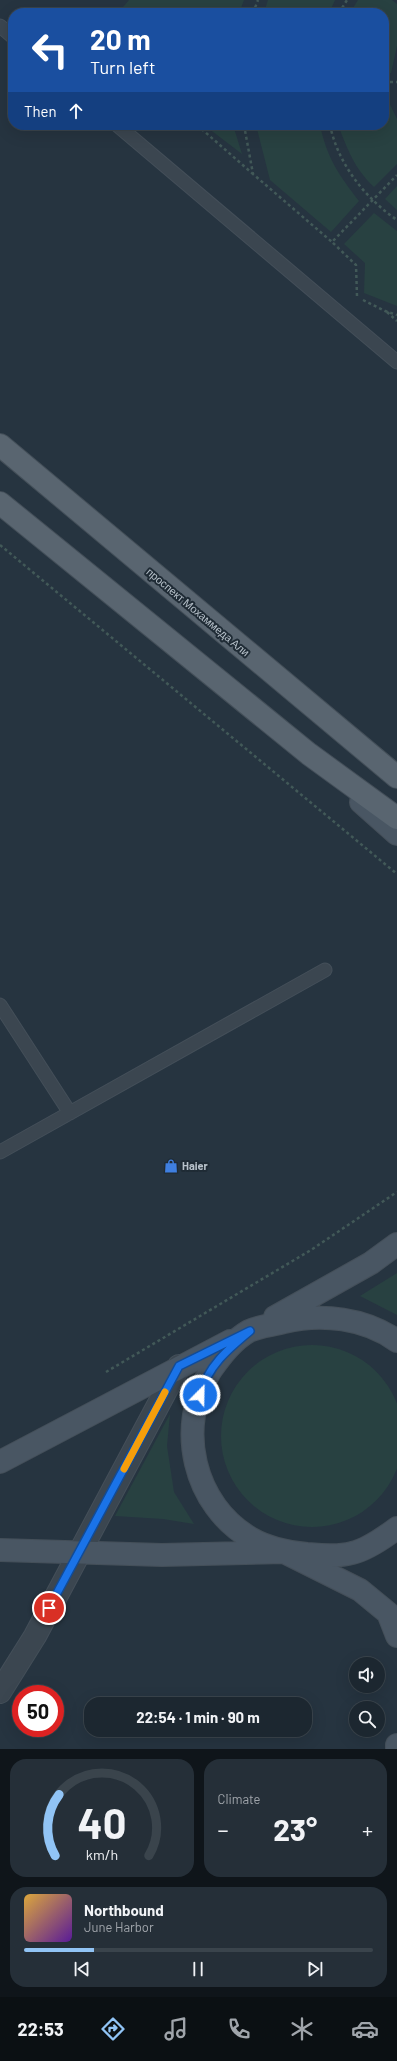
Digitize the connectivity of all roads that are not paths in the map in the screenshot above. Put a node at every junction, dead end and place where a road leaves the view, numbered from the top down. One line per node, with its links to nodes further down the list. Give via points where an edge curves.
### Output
1 (0, 26): 2 (lane)
2 (8, 33)
3 (123, 130): 4 (lane)
4 (397, 362)
5 (0, 446): 8 (main road, проспект Мохаммеда Али)
6 (0, 504): 7 (main road)
7 (309, 754): 9 (main road); 10 (main road)
8 (397, 777)
9 (397, 818)
10 (397, 834)
11 (325, 970): 13 (lane)
12 (0, 1005): 13 (lane)
13 (70, 1113): 14 (lane)
14 (0, 1152)
15 (397, 1244): 16 (main road, via 371,1263)
16 (250, 1331): 17 (main road, via 301,1318 345,1319 384,1332); 18 (main road); 22 (main road, via 222,1354 203,1383 193,1418 193,1453 204,1487 224,1516 251,1539)
17 (397, 1341)
18 (179, 1366): 19 (main road); 23 (street)
19 (0, 1462)
20 (397, 1528): 22 (main road, via 352,1553 322,1555)
21 (0, 1550): 23 (main road)
22 (284, 1552): 23 (main road, via 162,1555); 24 (main road, via 360,1590 388,1613)
23 (78, 1553): 25 (street, via 35,1636)
24 (397, 1636)
25 (0, 1692)
26 (397, 1745): 27 (main road)
27 (397, 1749)

